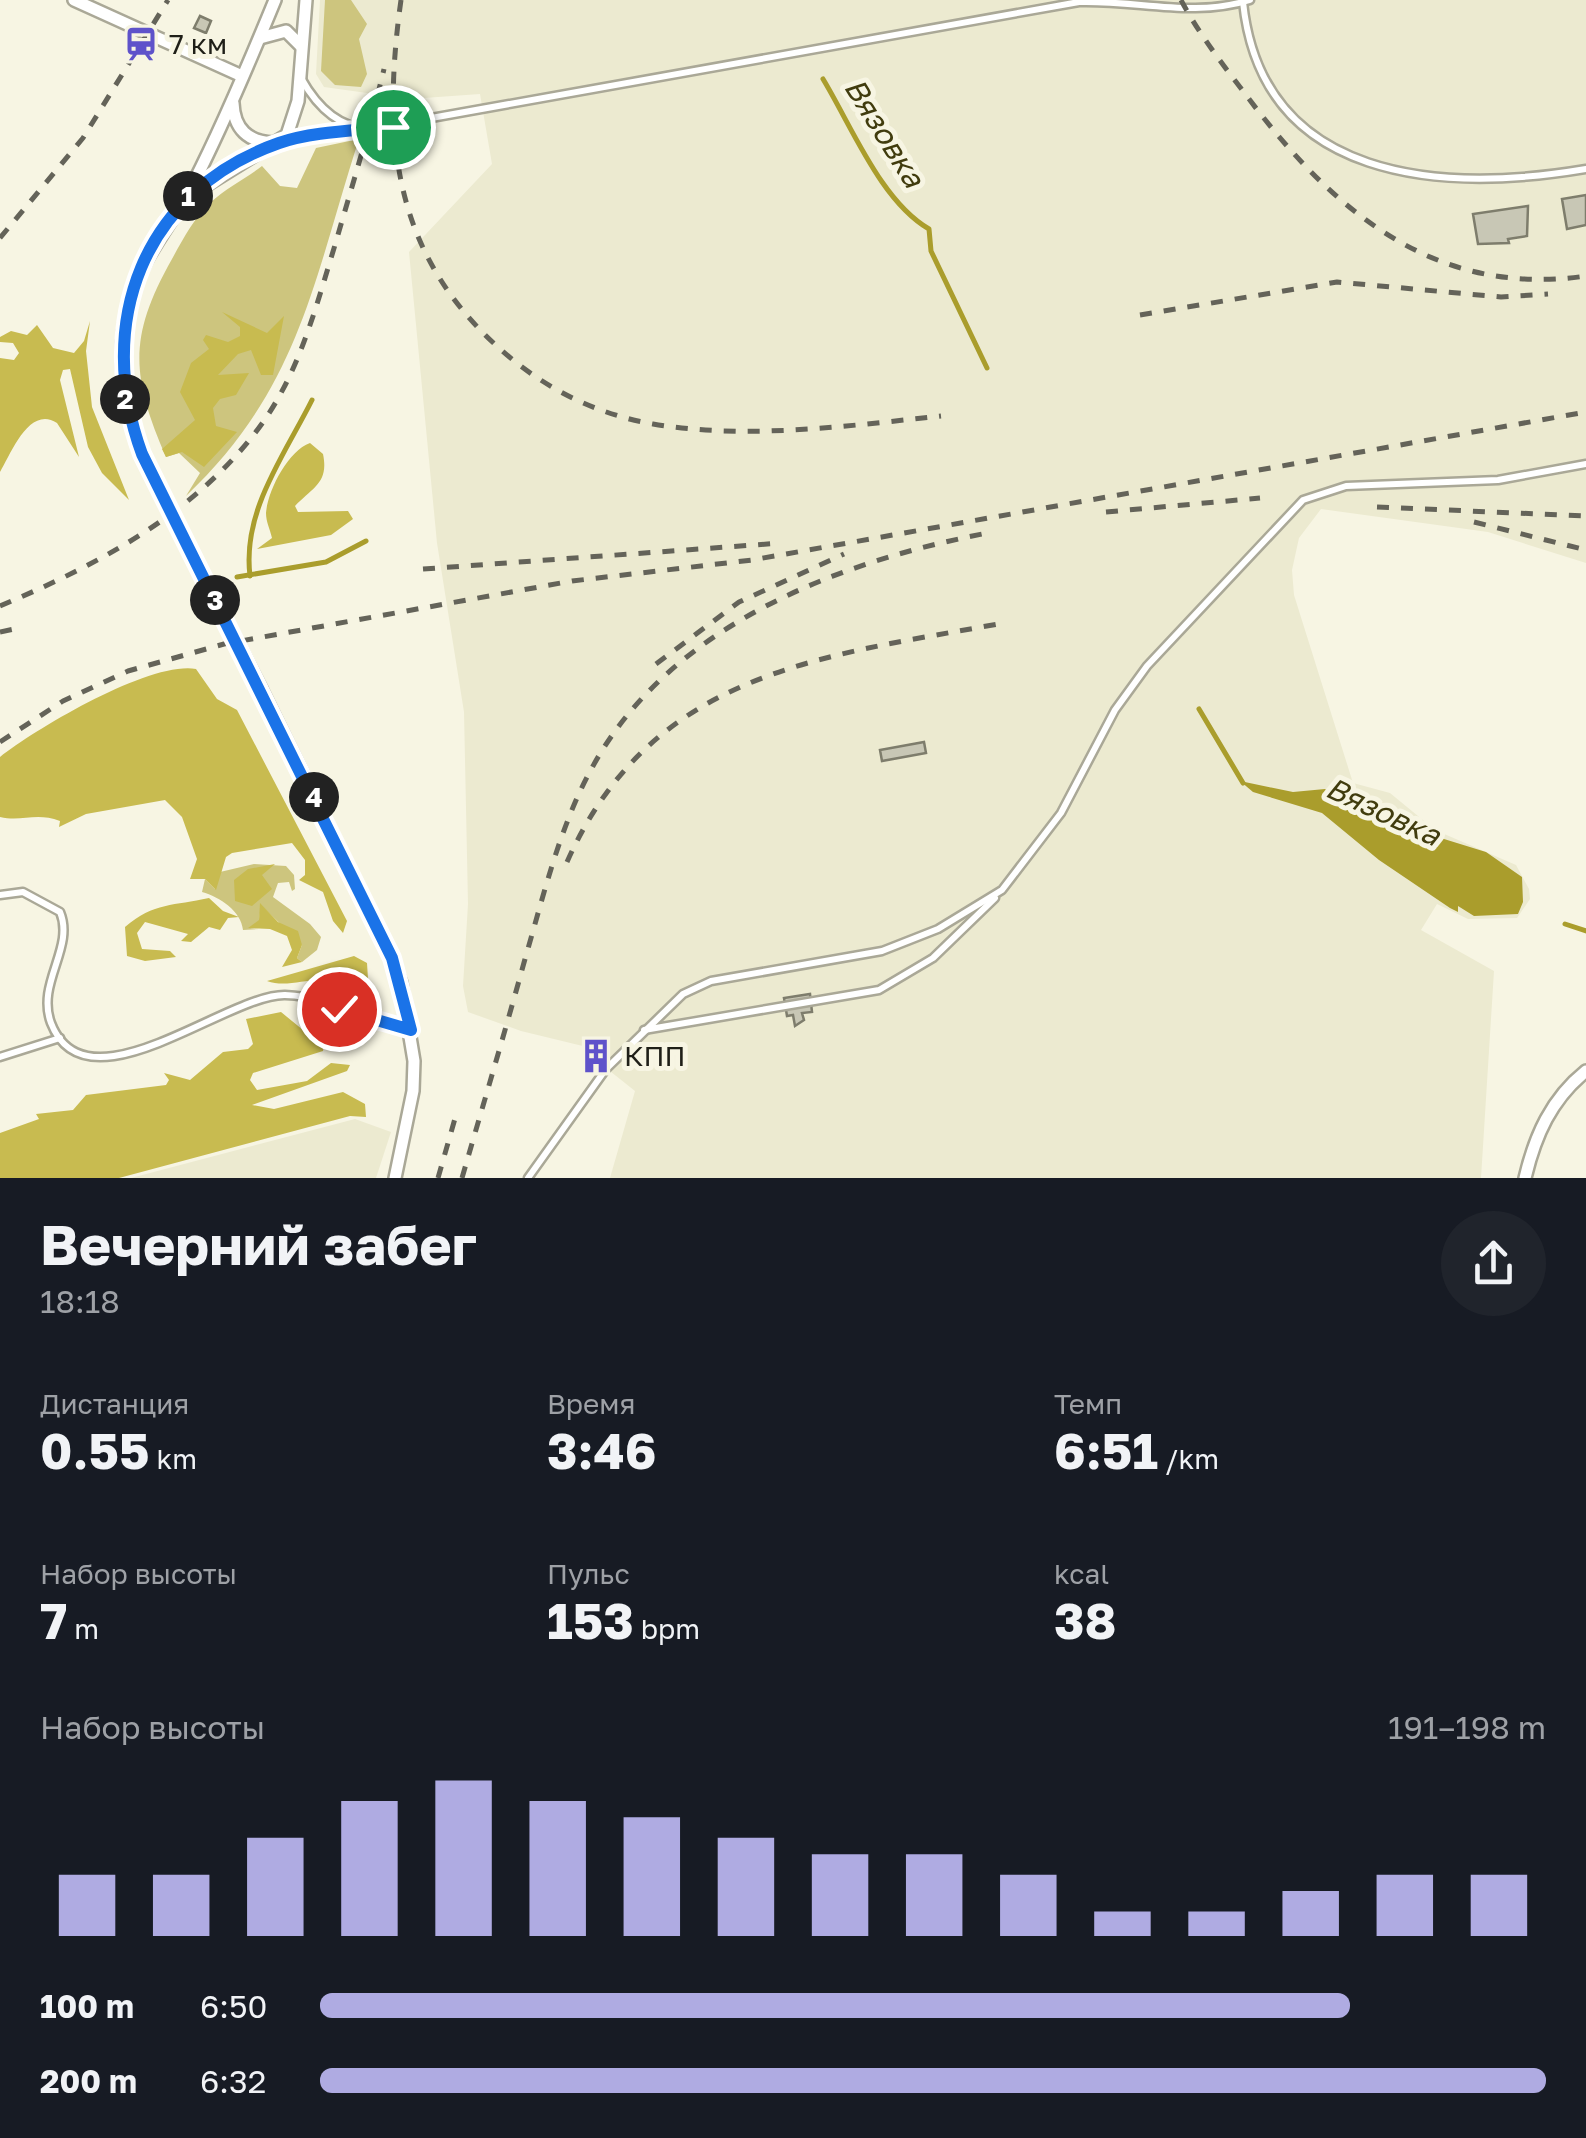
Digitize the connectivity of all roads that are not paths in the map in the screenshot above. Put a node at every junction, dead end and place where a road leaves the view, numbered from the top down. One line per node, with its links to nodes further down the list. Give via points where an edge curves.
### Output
1 (74, 0): 7 (street)
2 (276, 0): 5 (street)
3 (306, 0): 6 (street)
4 (1247, 1): 10 (lane, via 1186,10 1079,2); 12 (lane, via 1251,50 1278,102 1311,132 1360,157 1407,176 1446,180)
5 (258, 40): 6 (street, via 286,30); 7 (street)
6 (301, 46): 8 (street)
7 (242, 76): 9 (street)
8 (300, 76): 10 (lane, via 319,106); 11 (street, via 296,115)
9 (232, 98): 11 (street, via 243,132 257,141); 13 (street)
10 (360, 129): 11 (lane)
11 (280, 142): 13 (street)
12 (1586, 169)
13 (186, 198): 17 (street, bridge, via 133,288 122,332 126,403 151,474 392,958)
14 (1586, 464): 15 (lane, via 1498,480 1346,486 1303,500 1147,666 1115,710 1061,813)
15 (1002, 890): 18 (lane, via 938,929 882,950 710,980); 18 (lane, via 957,938 906,976 867,994)
16 (0, 894): 19 (lane, via 23,892 60,912 63,938 47,992)
17 (411, 1030): 19 (lane, via 284,995 235,1008 132,1054 79,1052); 22 (street, via 413,1091)
18 (642, 1030): 23 (lane)
19 (60, 1038): 20 (lane)
20 (0, 1056)
21 (1586, 1071): 24 (street, via 1558,1098 1534,1141)
22 (395, 1178)
23 (528, 1178)
24 (1525, 1178)

